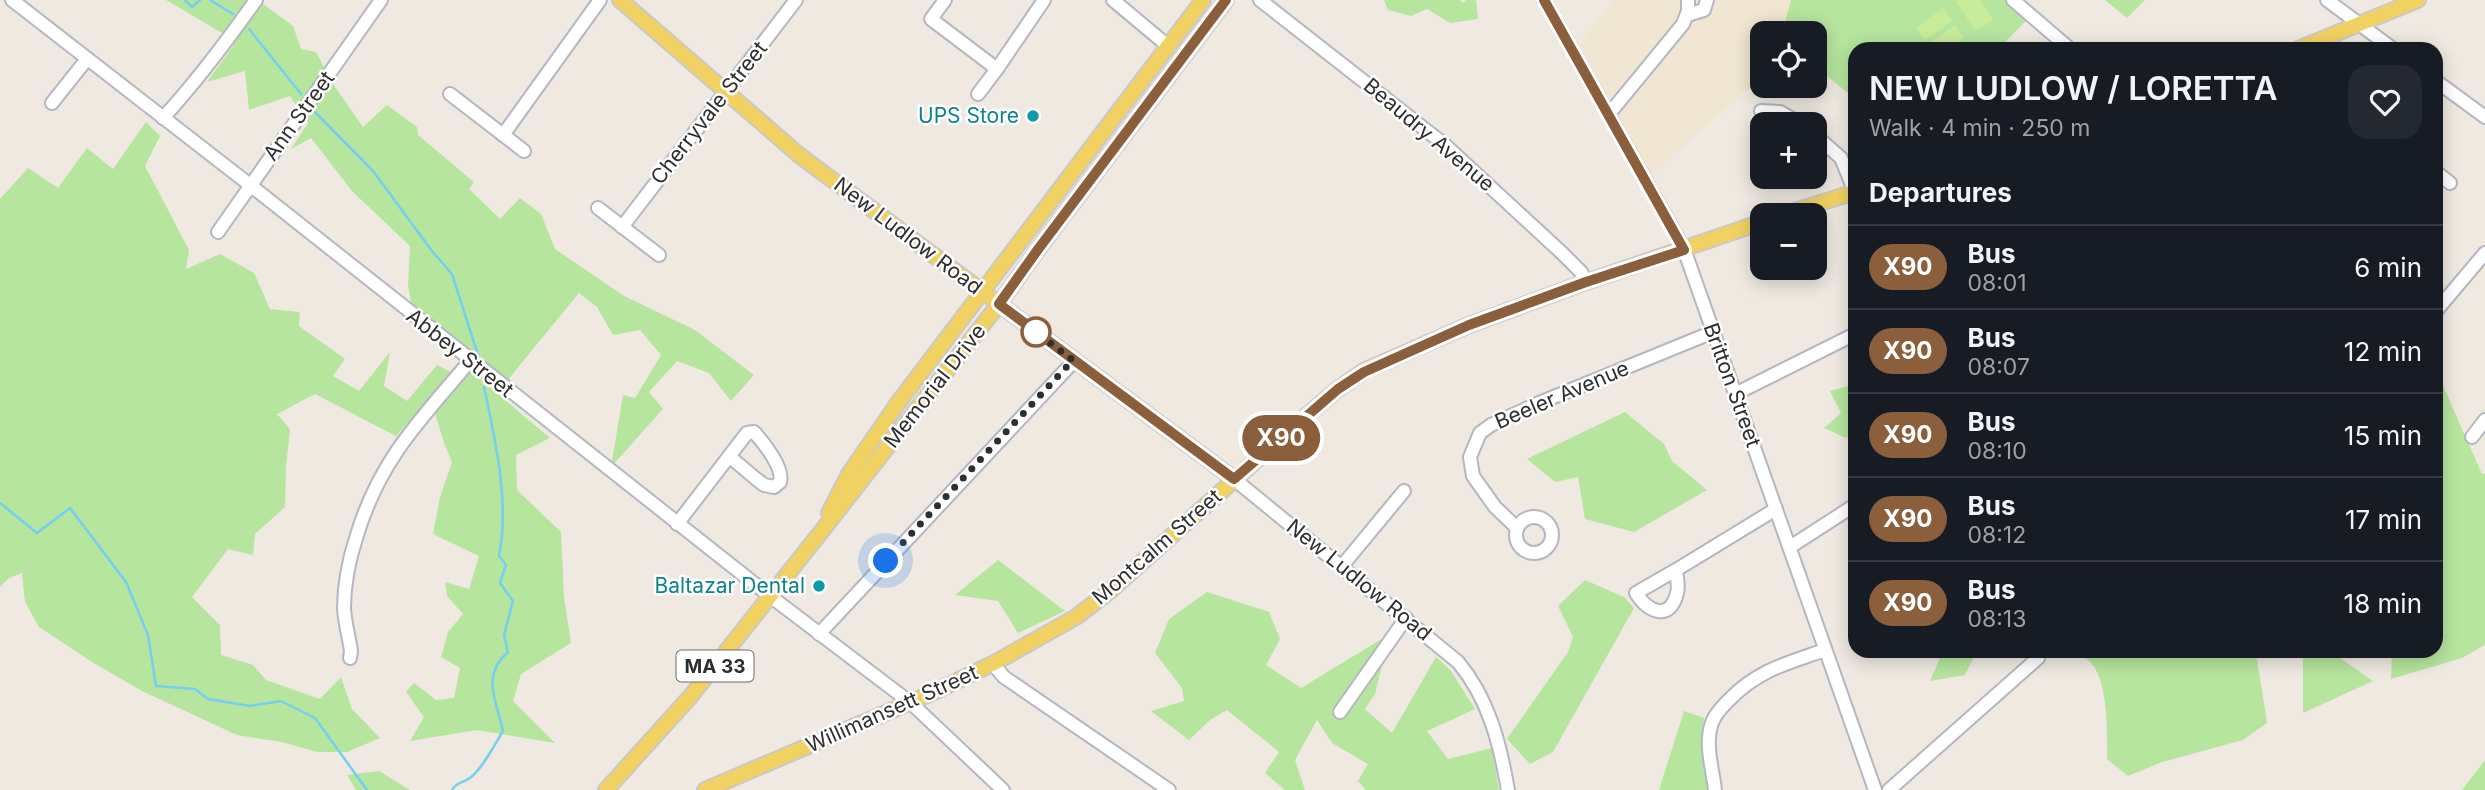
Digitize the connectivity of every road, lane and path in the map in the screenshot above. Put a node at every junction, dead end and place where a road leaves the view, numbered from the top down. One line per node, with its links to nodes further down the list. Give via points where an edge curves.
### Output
1 (12, 0): 25 (street, Abbey Street)
2 (256, 0): 36 (street)
3 (381, 0): 43 (street, Ann Street)
4 (600, 0): 37 (street)
5 (620, 0): 28 (main road, New Ludlow Road)
6 (796, 0): 28 (street, Cherryvale Street)
7 (945, 0): 26 (street, via 931,19)
8 (1044, 0): 26 (street)
9 (1113, 0): 24 (street)
10 (1203, 0): 24 (main road, Memorial Drive / MA 33)
11 (1226, 0): 56 (main road, Memorial Drive / MA 33)
12 (1260, 0): 53 (street, Beaudry Avenue, via 1445,145 1563,254)
13 (1544, 0): 34 (street, Britton Street)
14 (1688, 0): 19 (street)
15 (1707, 0): 19 (street, via 1704,10)
16 (2013, 0): 21 (street)
17 (2327, 0): 20 (street)
18 (2418, 0): 20 (main road)
19 (1687, 15): 34 (street)
20 (2360, 24): 22 (main road); 23 (street)
21 (2062, 42)
22 (2315, 42)
23 (2384, 42)
24 (1168, 46): 54 (main road, Memorial Drive / MA 33)
25 (87, 59): 31 (street); 36 (street, Abbey Street)
26 (997, 69): 30 (street)
27 (2443, 86): 35 (street)
28 (725, 92): 48 (street, Cherryvale Street); 54 (main road, New Ludlow Road, via 799,155)
29 (450, 94): 37 (street)
30 (978, 94)
31 (52, 103)
32 (1761, 111): 33 (street)
33 (1782, 112)
34 (1609, 114): 50 (street, Britton Street)
35 (2485, 117)
36 (163, 118): 43 (street, Abbey Street)
37 (503, 135): 39 (street)
38 (1827, 146): 40 (street, via 1841,158)
39 (524, 151)
40 (1848, 175)
41 (2443, 178): 42 (street)
42 (2450, 183)
43 (250, 185): 49 (street, Ann Street); 60 (street, Abbey Street)
44 (1848, 194): 45 (main road)
45 (1820, 203)
46 (598, 208): 48 (street)
47 (1750, 226): 50 (main road, Montcalm Street)
48 (622, 227): 52 (street)
49 (218, 232)
50 (1684, 250): 53 (main road, Montcalm Street); 57 (street, Britton Street)
51 (2485, 253): 55 (street)
52 (659, 255)
53 (1586, 282): 65 (main road, Montcalm Street, via 1469,325 1364,372)
54 (984, 292): 56 (main road, New Ludlow Road); 71 (main road, Memorial Drive / MA 33, via 865,450)
55 (2443, 303)
56 (999, 304): 59 (main road, New Ludlow Road); 71 (main road, Memorial Drive / MA 33)
57 (1713, 332): 61 (street, Britton Street); 70 (street, Beeler Avenue, via 1539,403 1480,433 1471,454 1473,476)
58 (1848, 338): 61 (street)
59 (1073, 360): 65 (main road, New Ludlow Road); 78 (street)
60 (471, 361): 69 (street, Abbey Street); 80 (street, via 398,447 370,496 346,579 344,610)
61 (1735, 394): 67 (street, Britton Street)
62 (2485, 420): 63 (street)
63 (2472, 437)
64 (729, 456): 64 (street, via 764,485 774,487 780,482 781,474 754,432 747,433); 69 (street)
65 (1234, 479): 73 (street, New Ludlow Road); 76 (main road, Montcalm Street)
66 (1404, 491): 73 (street)
67 (1776, 509): 72 (street, Britton Street); 74 (street)
68 (1848, 510): 72 (street)
69 (677, 524): 75 (street, Abbey Street)
70 (1517, 528)
71 (818, 536): 75 (main road, Memorial Drive / MA 33)
72 (1790, 547): 79 (street, Britton Street)
73 (1342, 566): 77 (street, New Ludlow Road)
74 (1676, 570)
75 (770, 596): 78 (street, Abbey Street); 86 (main road, Memorial Drive / MA 33, via 672,718)
76 (1074, 618): 82 (main road, Willimansett Street)
77 (1406, 618): 84 (street); 90 (street, New Ludlow Road, via 1450,654 1476,687 1495,733)
78 (819, 634): 83 (street, Abbey Street)
79 (1825, 650): 91 (street, via 1752,678 1722,707 1709,733); 92 (street, Britton Street)
80 (350, 658)
81 (2038, 658): 93 (street)
82 (993, 664): 83 (main road, Willimansett Street); 89 (street, via 1004,677)
83 (911, 703): 85 (main road, Willimansett Street); 88 (street, Abbey Street)
84 (1340, 712)
85 (732, 785): 87 (main road, Willimansett Street)
86 (606, 790)
87 (705, 790)
88 (1003, 790)
89 (1169, 790)
90 (1508, 790)
91 (1715, 790)
92 (1875, 790)
93 (1889, 790)

